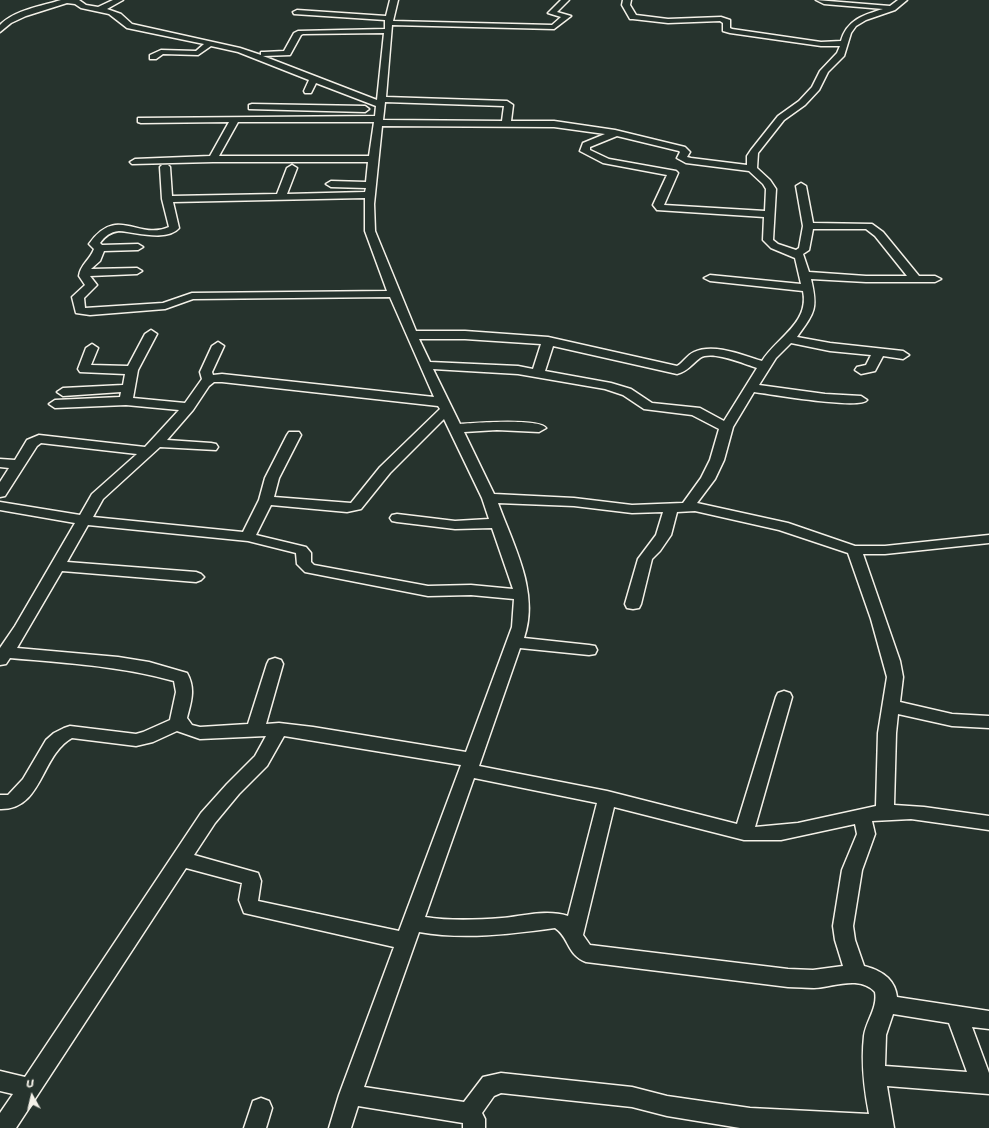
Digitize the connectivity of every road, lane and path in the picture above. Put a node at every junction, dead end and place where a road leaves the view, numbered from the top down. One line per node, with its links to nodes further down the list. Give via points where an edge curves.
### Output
1 (42, 0): 10 (street)
2 (68, 0): 10 (street); 12 (street)
3 (119, 0): 12 (street)
4 (394, 0): 14 (street)
5 (565, 0): 14 (street, via 552,13 567,16 554,27)
6 (627, 0): 17 (street, via 626,5 634,17 638,18 668,22 721,19 728,22 726,29 730,31 820,44)
7 (820, 0): 9 (street)
8 (903, 0): 11 (street)
9 (854, 2): 11 (street)
10 (54, 4): 15 (street, via 12,19)
11 (892, 8): 17 (street, via 857,21 848,30)
12 (98, 10): 16 (street, via 115,13 130,26)
13 (297, 12): 14 (street)
14 (389, 24): 18 (street, via 302,32 298,33 287,53); 23 (street)
15 (0, 30)
16 (210, 43): 18 (street); 19 (street, via 198,53 161,52)
17 (844, 43): 34 (street, via 840,54 824,71 816,88 802,103 781,118 754,152)
18 (259, 56): 20 (street)
19 (153, 57)
20 (314, 78): 21 (street); 23 (street)
21 (308, 91)
22 (252, 107): 23 (street)
23 (382, 114): 25 (street); 26 (street); 26 (street, via 507,104 509,105); 30 (street)
24 (141, 120): 25 (street)
25 (235, 120): 28 (street)
26 (506, 124): 27 (street, via 560,125)
27 (615, 134): 34 (street, via 682,149 685,152 682,158 689,161); 41 (street, via 586,145 585,151 606,161 674,174 658,205 661,208)
28 (213, 159): 29 (street, via 148,157); 30 (street)
29 (135, 162)
30 (373, 163): 32 (street); 37 (street)
31 (165, 166): 39 (street)
32 (305, 167)
33 (292, 168): 38 (street)
34 (752, 168): 41 (street, via 771,189)
35 (331, 184): 37 (street)
36 (801, 186): 42 (street)
37 (370, 195): 38 (street); 40 (street); 53 (street, via 368,218 372,239)
38 (281, 196): 39 (street)
39 (168, 199): 44 (street, via 174,226 172,230 157,232 110,229 104,231 94,244)
40 (285, 206)
41 (770, 214): 45 (street, via 770,243)
42 (808, 226): 45 (street, via 804,250); 50 (street, via 868,226 880,234)
43 (138, 247): 44 (street)
44 (100, 248): 47 (street, via 96,259 87,266)
45 (797, 254): 48 (street, via 802,261)
46 (137, 271): 47 (street)
47 (84, 273): 53 (street, via 91,286 79,294 78,304 210,294)
48 (804, 275): 50 (street); 52 (street)
49 (710, 278): 52 (street)
50 (916, 279): 51 (street)
51 (935, 279)
52 (808, 288): 56 (street, via 808,313)
53 (394, 294): 55 (street)
54 (151, 334): 64 (street)
55 (412, 335): 57 (street); 62 (street)
56 (788, 339): 60 (street); 63 (street, via 770,356)
57 (548, 340): 63 (street, via 676,370 685,367 696,356 709,352); 66 (street)
58 (218, 346): 67 (street, via 206,372 207,377)
59 (92, 348): 64 (street, via 84,369)
60 (879, 352): 61 (street); 65 (street, via 871,368)
61 (903, 355)
62 (425, 365): 66 (street); 73 (street)
63 (764, 366): 68 (street)
64 (132, 370): 70 (street)
65 (861, 370)
66 (538, 373): 75 (street, via 621,390 649,406 695,412)
67 (211, 379): 73 (street, via 222,378); 74 (street, via 205,383)
68 (750, 388): 71 (street); 75 (street)
69 (63, 392): 70 (street)
70 (128, 394): 72 (street); 74 (street)
71 (860, 400)
72 (55, 404)
73 (443, 406): 76 (street); 85 (street, via 356,506 347,508)
74 (188, 407): 79 (street)
75 (726, 427): 87 (street, via 717,460 708,478)
76 (456, 428): 77 (street); 84 (street)
77 (539, 428)
78 (294, 435): 85 (street, via 272,478)
79 (153, 447): 80 (street); 82 (street, via 39,440 32,443); 90 (street, via 97,497)
80 (210, 447)
81 (0, 462): 82 (street)
82 (20, 464): 83 (street)
83 (0, 493)
84 (488, 498): 88 (street, via 546,500 632,509); 91 (street)
85 (266, 500): 92 (street)
86 (0, 506): 90 (street)
87 (687, 507): 88 (street); 94 (street, via 743,516 783,526)
88 (670, 508): 98 (street, via 670,518 665,531 647,554 643,564)
89 (397, 518): 91 (street, via 450,525)
90 (84, 520): 92 (street); 95 (street)
91 (497, 523): 97 (street)
92 (248, 537): 97 (street, via 301,550 304,552 303,562 310,569 433,592 462,590)
93 (989, 539): 94 (street, via 885,550)
94 (854, 550): 104 (street, via 892,661 895,677)
95 (57, 566): 96 (street); 101 (street)
96 (196, 577)
97 (522, 595): 99 (street, via 522,614)
98 (633, 604)
99 (514, 642): 100 (street); 108 (street)
100 (590, 650)
101 (3, 656): 106 (street, via 118,663 174,674 181,677 186,684)
102 (275, 664): 107 (street, via 261,716)
103 (784, 697): 114 (street)
104 (891, 706): 105 (street, via 952,720); 111 (street, via 887,733)
105 (989, 722)
106 (179, 723): 107 (street, via 190,731 200,733); 110 (street, via 147,738 136,740 70,732 62,735 15,800)
107 (266, 730): 108 (street, via 313,733); 115 (street, via 261,761 221,801)
108 (470, 765): 109 (street); 116 (street)
109 (607, 798): 114 (street); 117 (street)
110 (0, 802)
111 (885, 812): 112 (street); 113 (street)
112 (861, 816): 114 (street, via 779,835); 118 (street, via 866,834 852,870 844,926 845,940)
113 (989, 823)
114 (744, 833)
115 (181, 859): 116 (street, via 251,878 248,900 251,907); 125 (street)
116 (409, 932): 117 (street, via 555,920 569,926); 126 (street)
117 (574, 934): 118 (street, via 581,950 593,954 780,977 811,979)
118 (856, 974): 119 (street, via 867,975 881,983 886,993)
119 (885, 1004): 120 (street); 122 (street, via 876,1028)
120 (957, 1015): 121 (street); 124 (street)
121 (989, 1020)
122 (874, 1075): 124 (street); 128 (street)
123 (0, 1081): 125 (street)
124 (986, 1084)
125 (31, 1088): 129 (street)
126 (350, 1095): 127 (street); 130 (street)
127 (471, 1120): 128 (street, via 486,1089 491,1084 501,1083 632,1097 667,1106 750,1119)
128 (883, 1126)
129 (3, 1128)
130 (340, 1128)

